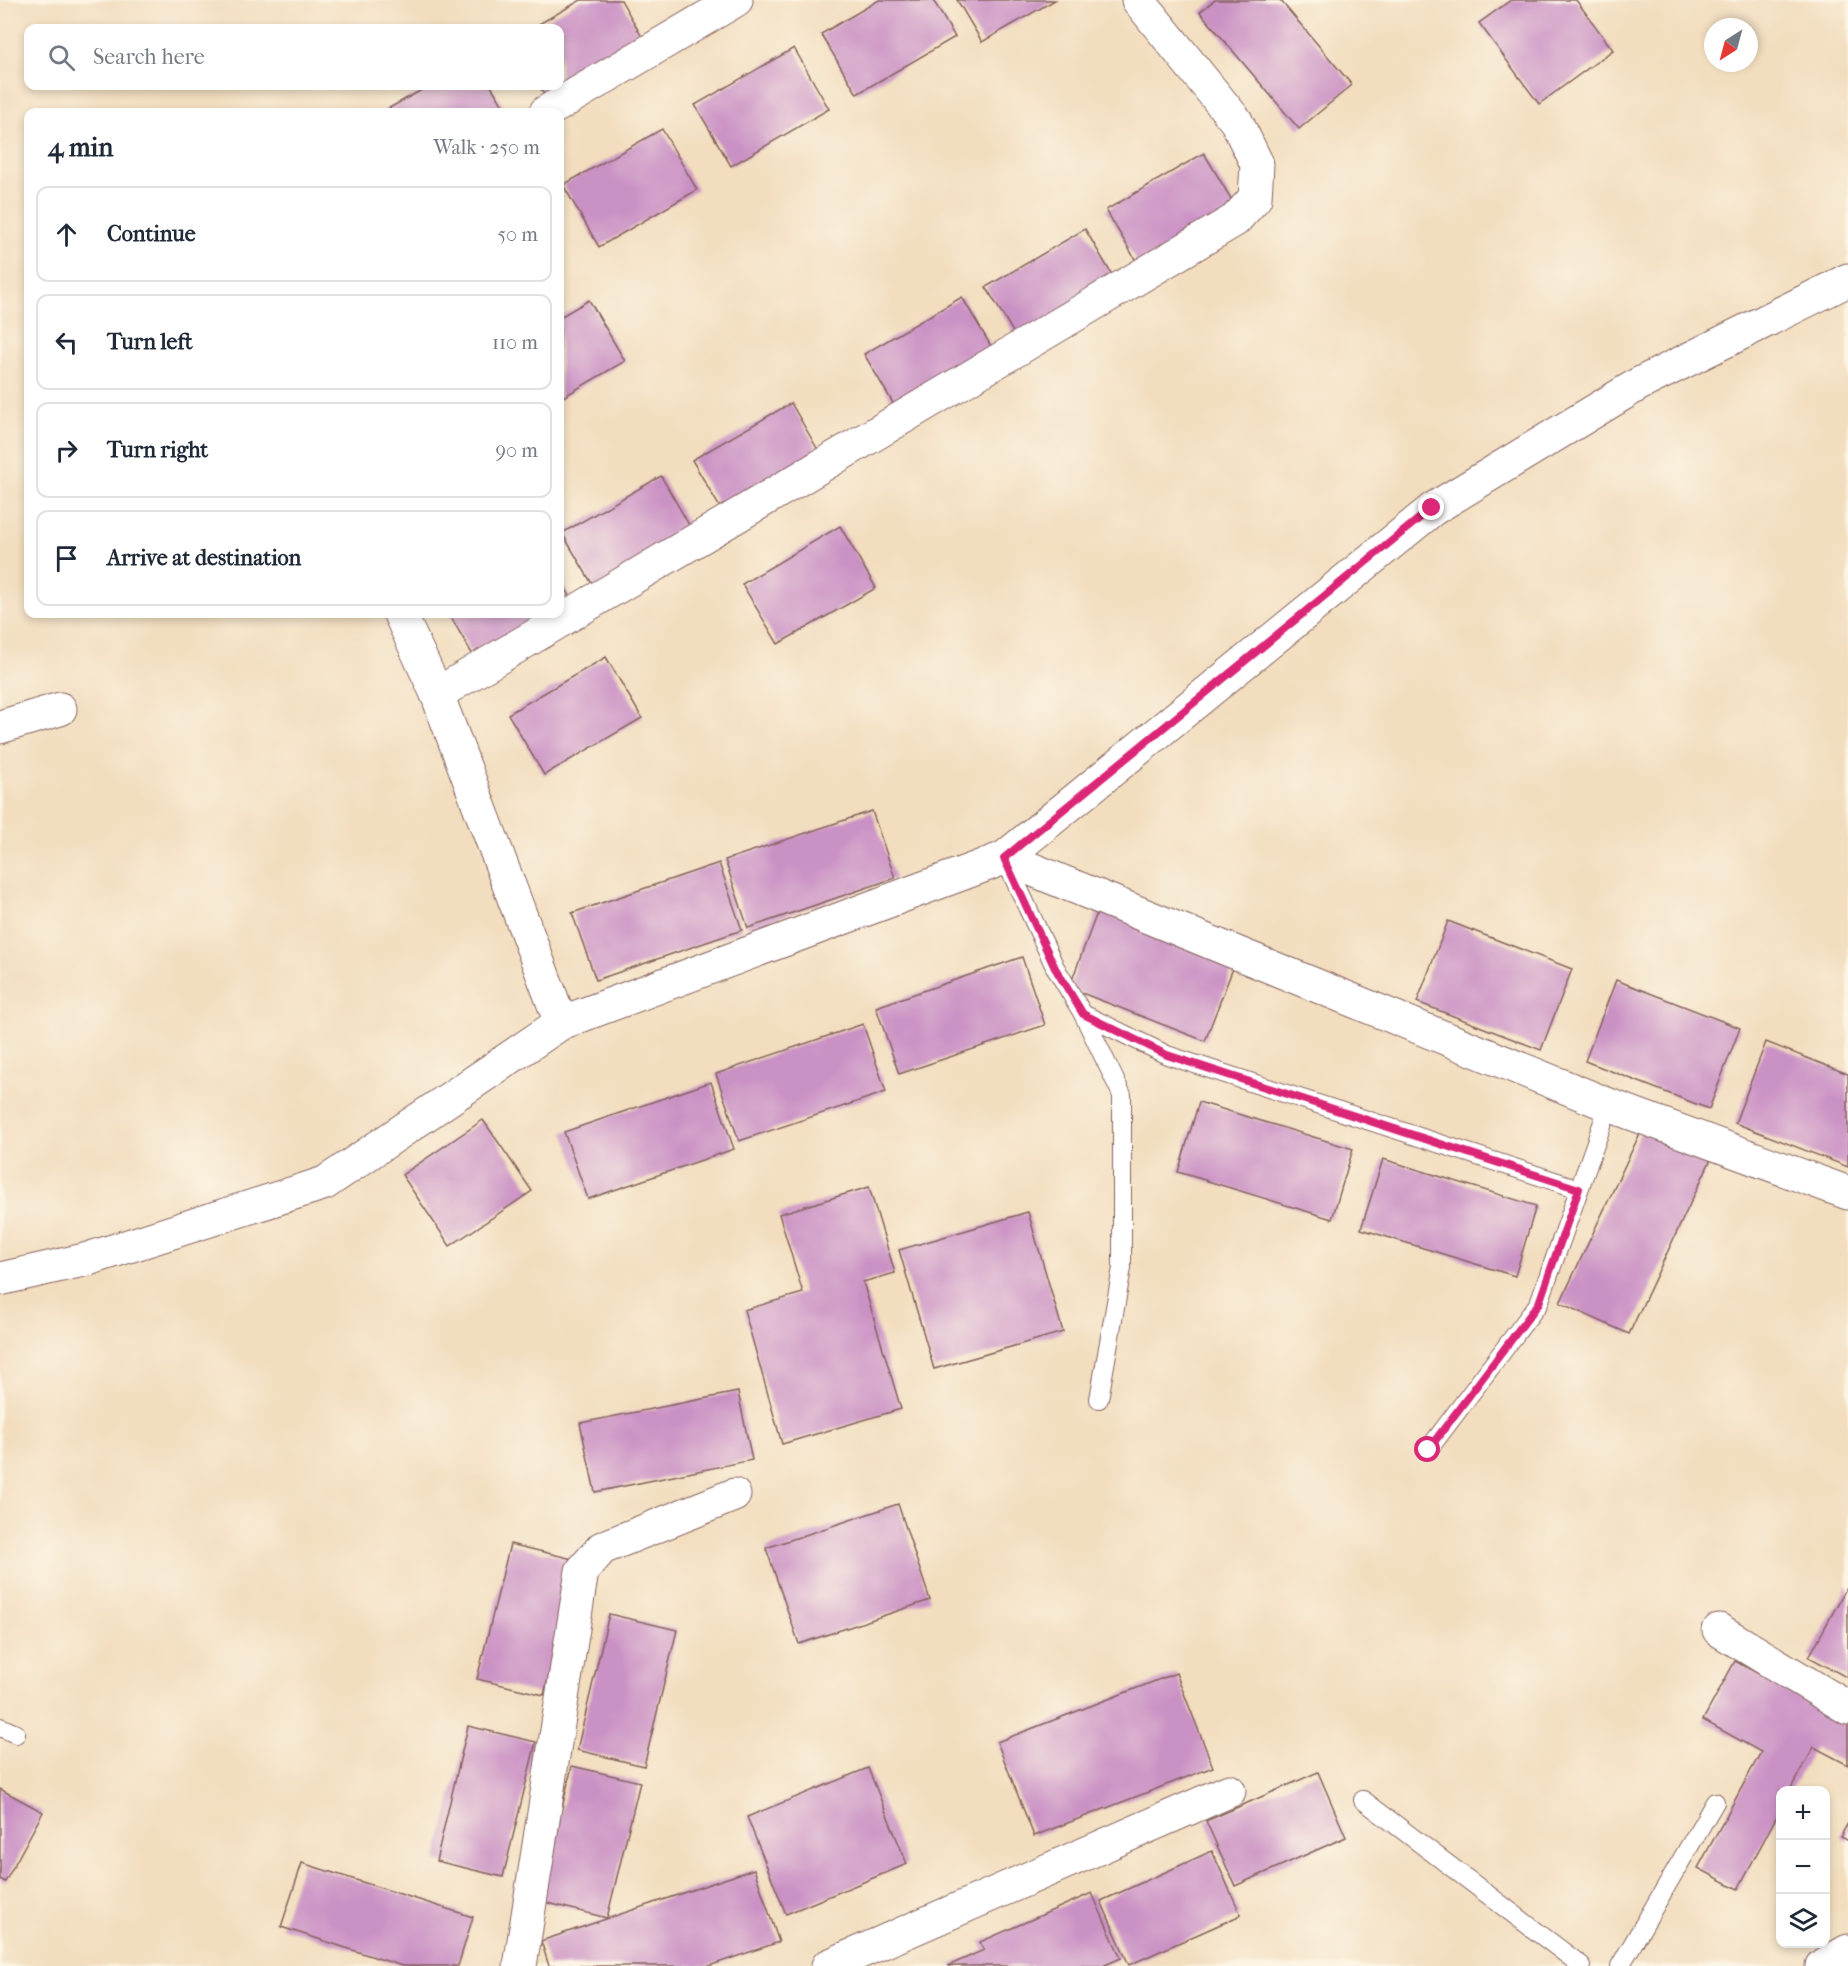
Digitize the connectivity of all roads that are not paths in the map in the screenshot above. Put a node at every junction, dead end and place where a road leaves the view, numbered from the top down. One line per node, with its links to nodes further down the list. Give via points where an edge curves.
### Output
1 (736, 0): 3 (street)
2 (1138, 0): 6 (street, via 1236,121 1257,164 1255,198 1235,220)
3 (553, 108)
4 (1848, 280): 9 (street, via 1639,384 1432,508)
5 (402, 618): 6 (street)
6 (437, 694): 11 (street)
7 (60, 709): 8 (street)
8 (0, 727)
9 (1004, 858): 10 (lane, via 1055,968); 11 (street); 12 (street)
10 (1083, 1014): 13 (lane, via 1167,1055); 16 (lane, via 1122,1095 1122,1268)
11 (561, 1023): 15 (street, via 325,1183 88,1259)
12 (1609, 1105): 13 (lane); 14 (street)
13 (1579, 1189): 17 (lane, via 1539,1303)
14 (1848, 1193)
15 (0, 1279)
16 (1099, 1399)
17 (1428, 1450)
18 (734, 1495): 25 (street, via 602,1548 582,1571)
19 (1719, 1630): 20 (street)
20 (1848, 1708)
21 (1229, 1791): 26 (street)
22 (1363, 1800): 27 (lane)
23 (1715, 1802): 28 (lane)
24 (1848, 1951): 29 (street)
25 (520, 1966)
26 (828, 1966)
27 (1582, 1966)
28 (1620, 1966)
29 (1822, 1966)

